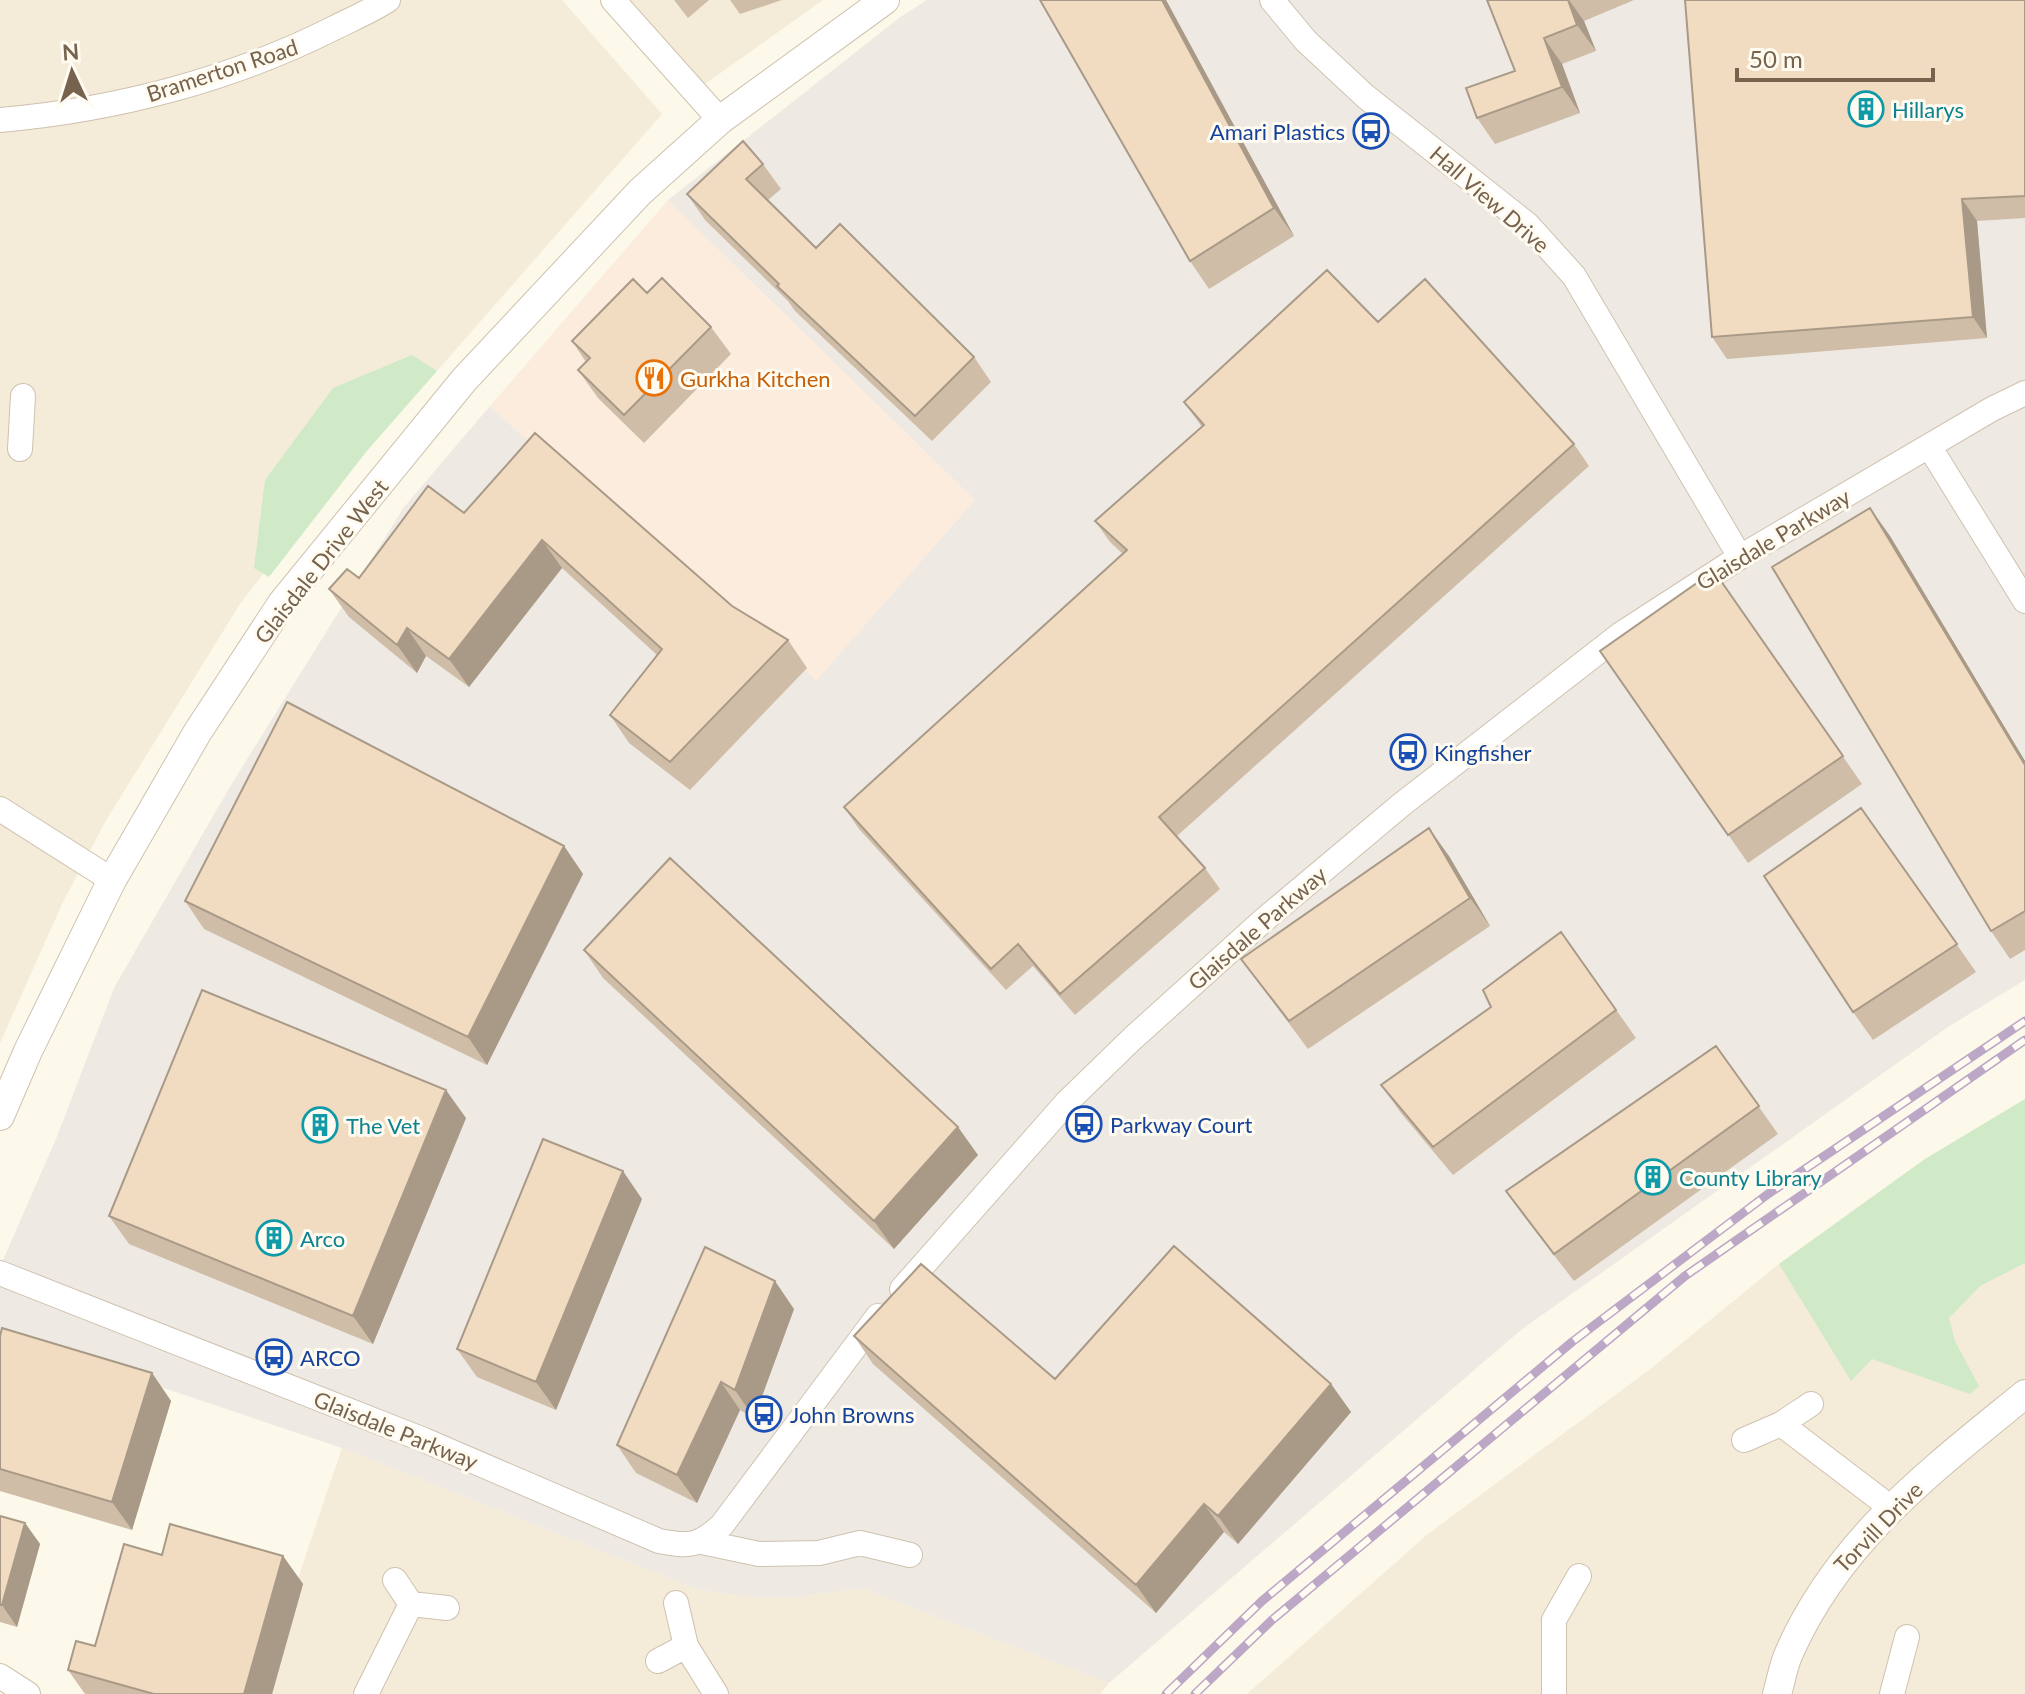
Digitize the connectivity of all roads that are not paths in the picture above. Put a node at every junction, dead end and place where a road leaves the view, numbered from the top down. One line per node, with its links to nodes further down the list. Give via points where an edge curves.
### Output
1 (388, 0): 5 (street, Bramerton Road, via 300,46 206,80 115,104)
2 (613, 0): 6 (street)
3 (885, 0): 6 (street, Glaisdale Drive West)
4 (1272, 0): 11 (street, Hall View Drive, via 1306,41 1365,96 1528,225 1574,276)
5 (0, 120)
6 (720, 120): 14 (street, Glaisdale Drive West, via 640,192 464,380 282,603 197,733)
7 (2025, 393): 9 (street, Glaisdale Parkway)
8 (15, 410): 10 (street)
9 (1929, 446): 11 (street, Glaisdale Parkway); 12 (street)
10 (20, 449)
11 (1740, 557): 22 (street, Glaisdale Parkway, via 1621,634 1401,805 1133,1038 1067,1102 880,1314 745,1497)
12 (2025, 601)
13 (0, 809): 14 (street)
14 (112, 880): 15 (street, Glaisdale Drive West)
15 (0, 1116)
16 (0, 1273): 22 (street, Glaisdale Parkway, via 424,1440 659,1541)
17 (2025, 1394): 21 (street, Torvill Drive)
18 (1811, 1404): 19 (street)
19 (1781, 1424): 20 (street); 21 (street)
20 (1744, 1440)
21 (1890, 1507): 37 (street, Torvill Drive, via 1828,1579 1788,1654)
22 (702, 1542): 23 (street, Glaisdale Parkway, via 759,1554 819,1553 860,1543)
23 (910, 1555)
24 (1579, 1576): 36 (street, via 1554,1620)
25 (395, 1580): 27 (street)
26 (676, 1603): 30 (street)
27 (411, 1604): 28 (street); 34 (street)
28 (447, 1608)
29 (1907, 1637): 38 (street)
30 (686, 1646): 31 (street); 35 (street)
31 (658, 1661)
32 (0, 1676): 33 (street)
33 (28, 1694)
34 (366, 1694)
35 (716, 1694)
36 (1554, 1694)
37 (1777, 1694)
38 (1892, 1694)

